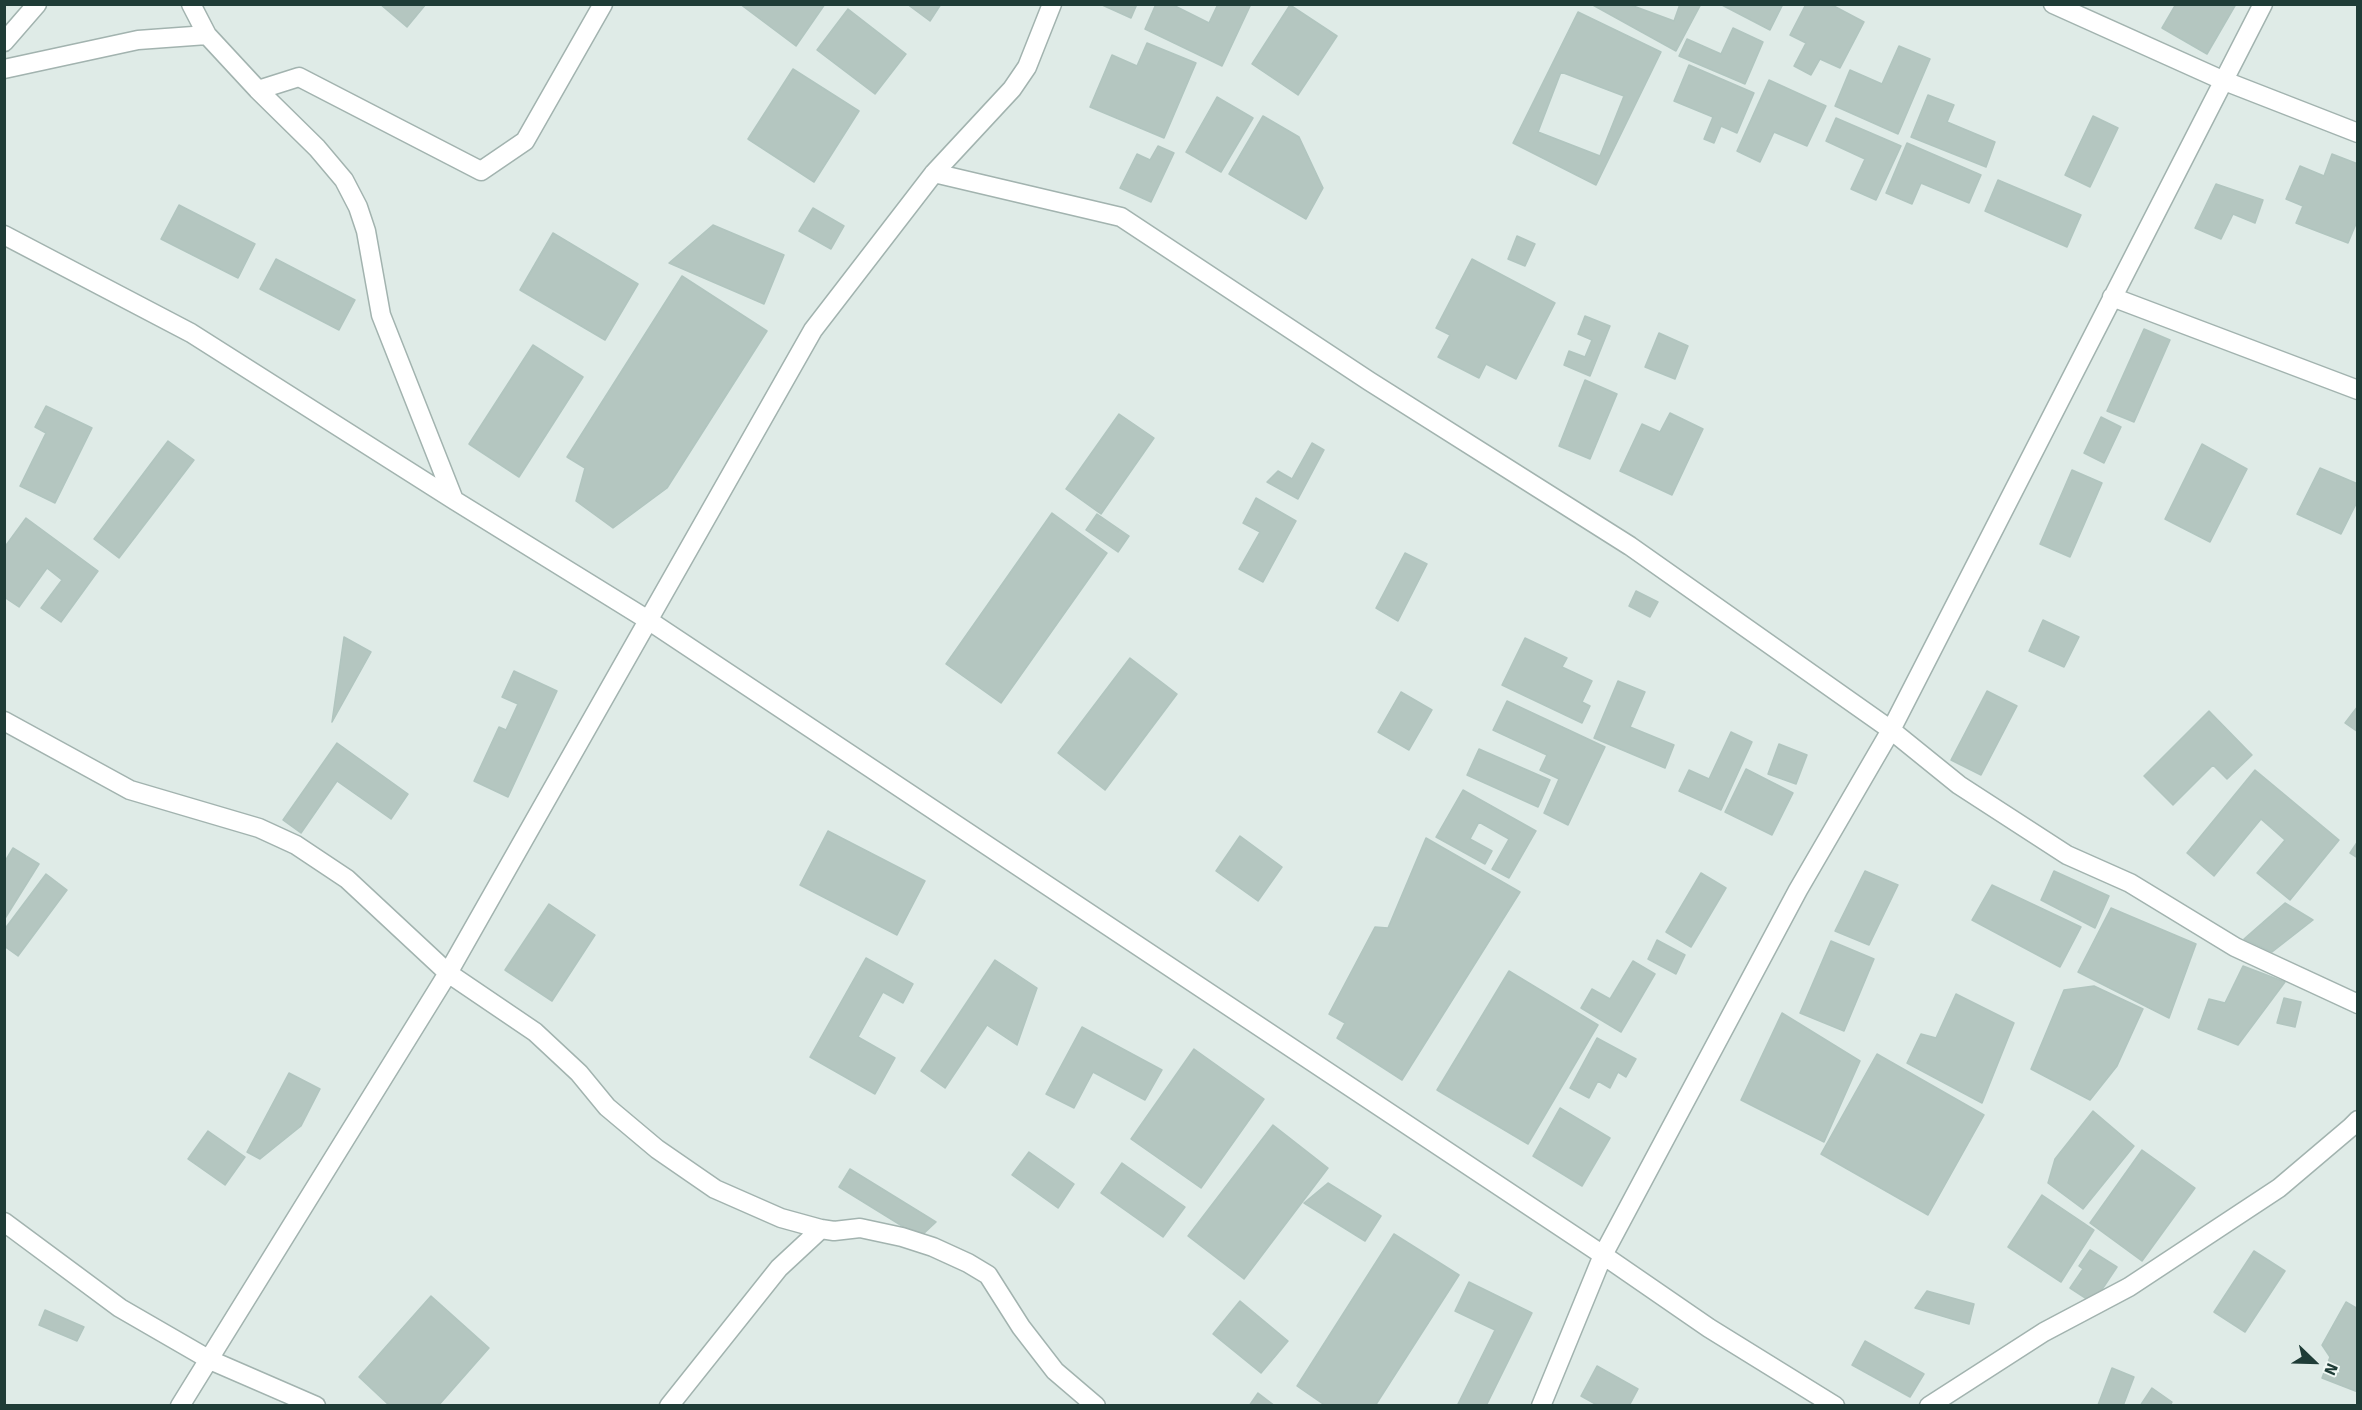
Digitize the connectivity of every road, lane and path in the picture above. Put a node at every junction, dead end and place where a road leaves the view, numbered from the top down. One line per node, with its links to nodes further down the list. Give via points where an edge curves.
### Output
1 (37, 4): 8 (street)
2 (191, 4): 7 (street)
3 (603, 4): 11 (street, via 525,141 481,171 299,77)
4 (1052, 4): 13 (street, via 1027,67 1012,89)
5 (2053, 4): 10 (street)
6 (2263, 4): 10 (street)
7 (207, 35): 9 (street, via 138,40); 11 (street)
8 (4, 42)
9 (4, 69)
10 (2222, 80): 12 (street); 15 (street)
11 (258, 90): 17 (street, via 317,147 344,180 358,207 381,315)
12 (2358, 133)
13 (934, 173): 18 (street, via 813,330); 20 (street, via 1121,217 1630,546)
14 (4, 235): 17 (street, via 190,333)
15 (2112, 297): 16 (street); 20 (street)
16 (2358, 390)
17 (454, 500): 18 (street)
18 (648, 620): 21 (street); 26 (street)
19 (4, 721): 21 (street, via 130,790 259,828 296,845 347,879)
20 (1891, 730): 22 (street, via 1959,785 2067,855 2130,883 2235,947); 26 (street, via 1798,890)
21 (448, 973): 25 (street, via 535,1032 579,1073 607,1107 657,1149 715,1189 782,1218); 27 (street)
22 (2358, 1004)
23 (2358, 1119): 34 (street, via 2279,1188 2129,1287 2044,1332)
24 (4, 1222): 27 (street, via 120,1308)
25 (821, 1229): 30 (street, via 779,1268); 31 (street, via 860,1228 902,1237 933,1247 988,1275 1055,1371)
26 (1603, 1255): 32 (street); 33 (street, via 1709,1328)
27 (210, 1359): 28 (street); 29 (street)
28 (180, 1406)
29 (316, 1406)
30 (669, 1406)
31 (1096, 1406)
32 (1541, 1406)
33 (1835, 1406)
34 (1929, 1406)

